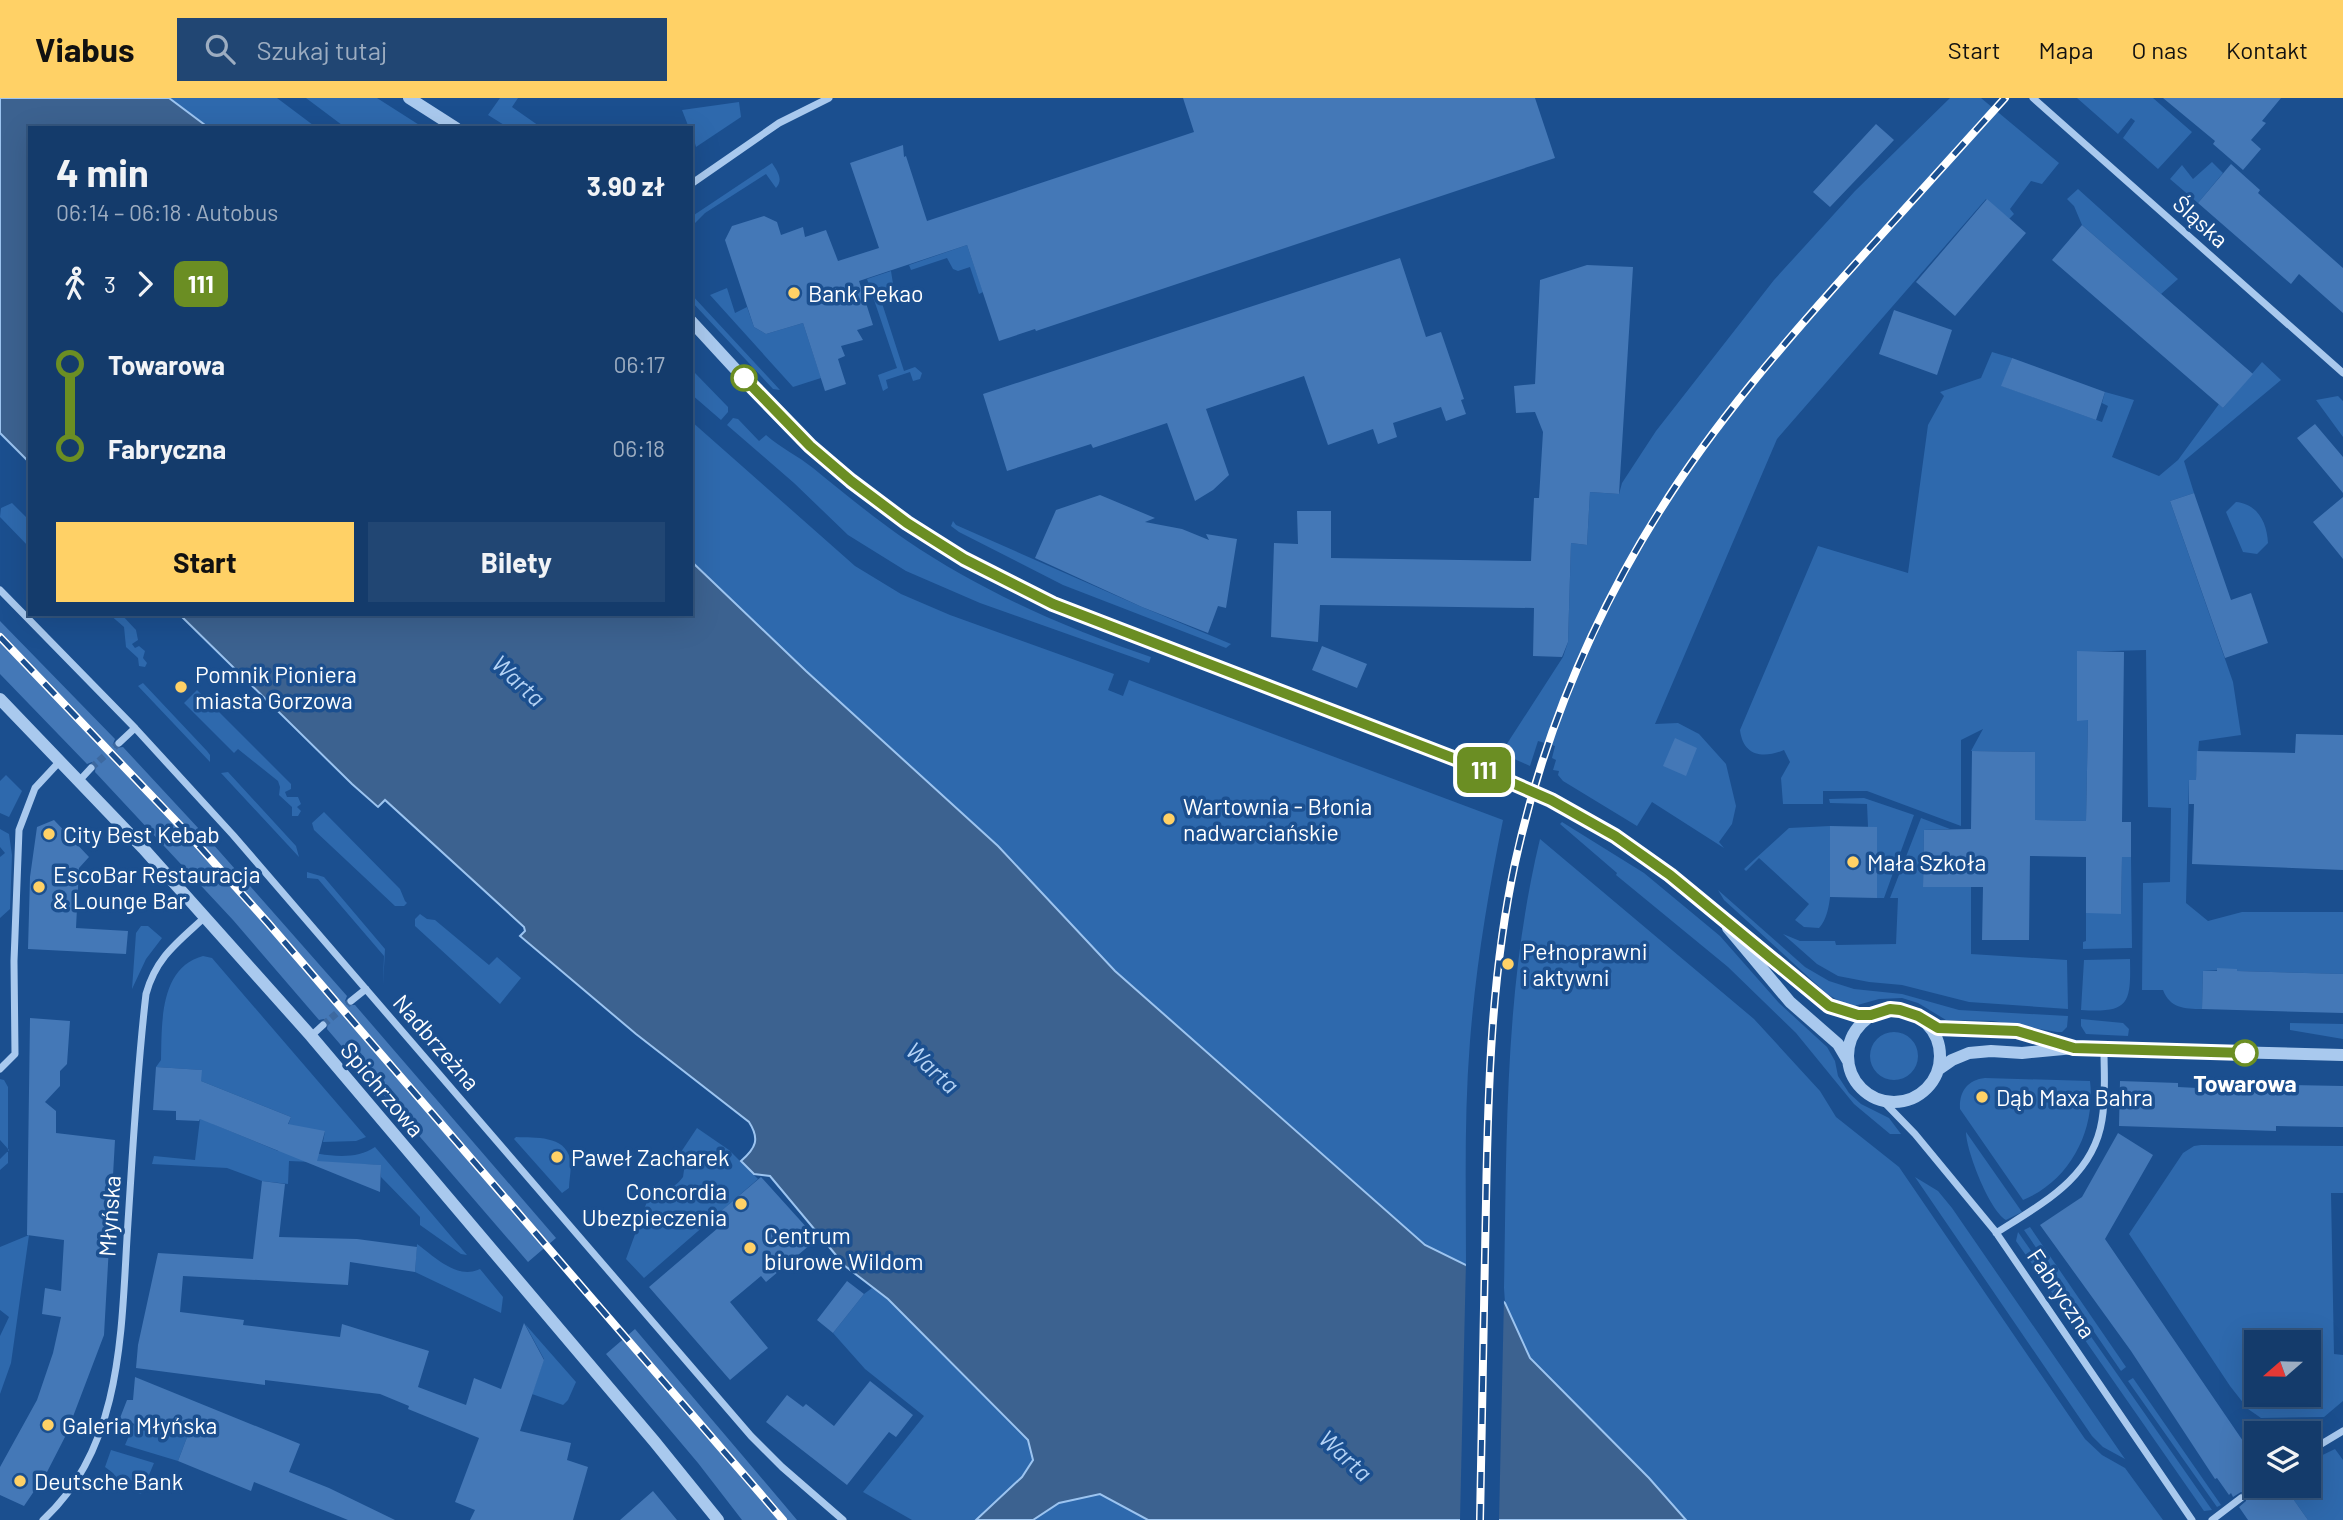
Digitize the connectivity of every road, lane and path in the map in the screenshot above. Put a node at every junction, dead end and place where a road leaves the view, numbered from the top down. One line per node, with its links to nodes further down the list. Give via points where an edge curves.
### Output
1 (409, 98): 4 (street)
2 (829, 98): 5 (street, via 779,122)
3 (2033, 98): 7 (street, Śląska)
4 (453, 126)
5 (693, 183)
6 (693, 323): 15 (street, via 833,466 907,523 993,575 1088,618)
7 (2343, 373)
8 (0, 590): 10 (street, Nadbrzeżna)
9 (0, 699): 12 (street, Spichrzowa)
10 (135, 728): 11 (street); 19 (street, Nadbrzeżna)
11 (119, 743)
12 (60, 761): 14 (street, Spichrzowa); 29 (street, via 35,788 19,830 15,1054)
13 (91, 768): 14 (street)
14 (79, 781): 17 (street, Spichrzowa)
15 (1524, 787)
16 (1551, 800): 18 (street, via 1645,856)
17 (206, 917): 24 (street, Spichrzowa); 36 (street, Młyńska, via 163,956 151,975 120,1340 109,1404 82,1472 61,1504)
18 (1722, 919): 21 (street, via 1829,1006); 28 (street, via 1790,1002 1832,1038)
19 (366, 989): 20 (street); 38 (street, Nadbrzeżna, via 751,1436)
20 (351, 1001)
21 (1871, 1015): 22 (street, via 1900,1010); 28 (street, via 1853,1032)
22 (1926, 1022): 25 (street, via 1950,1030 2017,1031); 30 (street, via 1939,1044)
23 (323, 1025): 24 (street)
24 (311, 1036): 37 (street, Spichrzowa)
25 (2074, 1048): 26 (street); 30 (street, via 1969,1053)
26 (2104, 1050): 27 (street); 32 (street, via 2102,1119 2089,1158 2061,1189)
27 (2343, 1055)
28 (1848, 1061): 31 (street, via 1860,1088)
29 (0, 1069)
30 (1938, 1069): 31 (street, via 1932,1083 1915,1097)
31 (1883, 1101): 32 (street, Fabryczna)
32 (1996, 1233): 39 (street, Fabryczna)
33 (2343, 1431): 34 (street)
34 (2321, 1444)
35 (2241, 1498): 40 (street)
36 (43, 1520)
37 (718, 1520)
38 (843, 1520)
39 (2192, 1520)
40 (2212, 1520)

